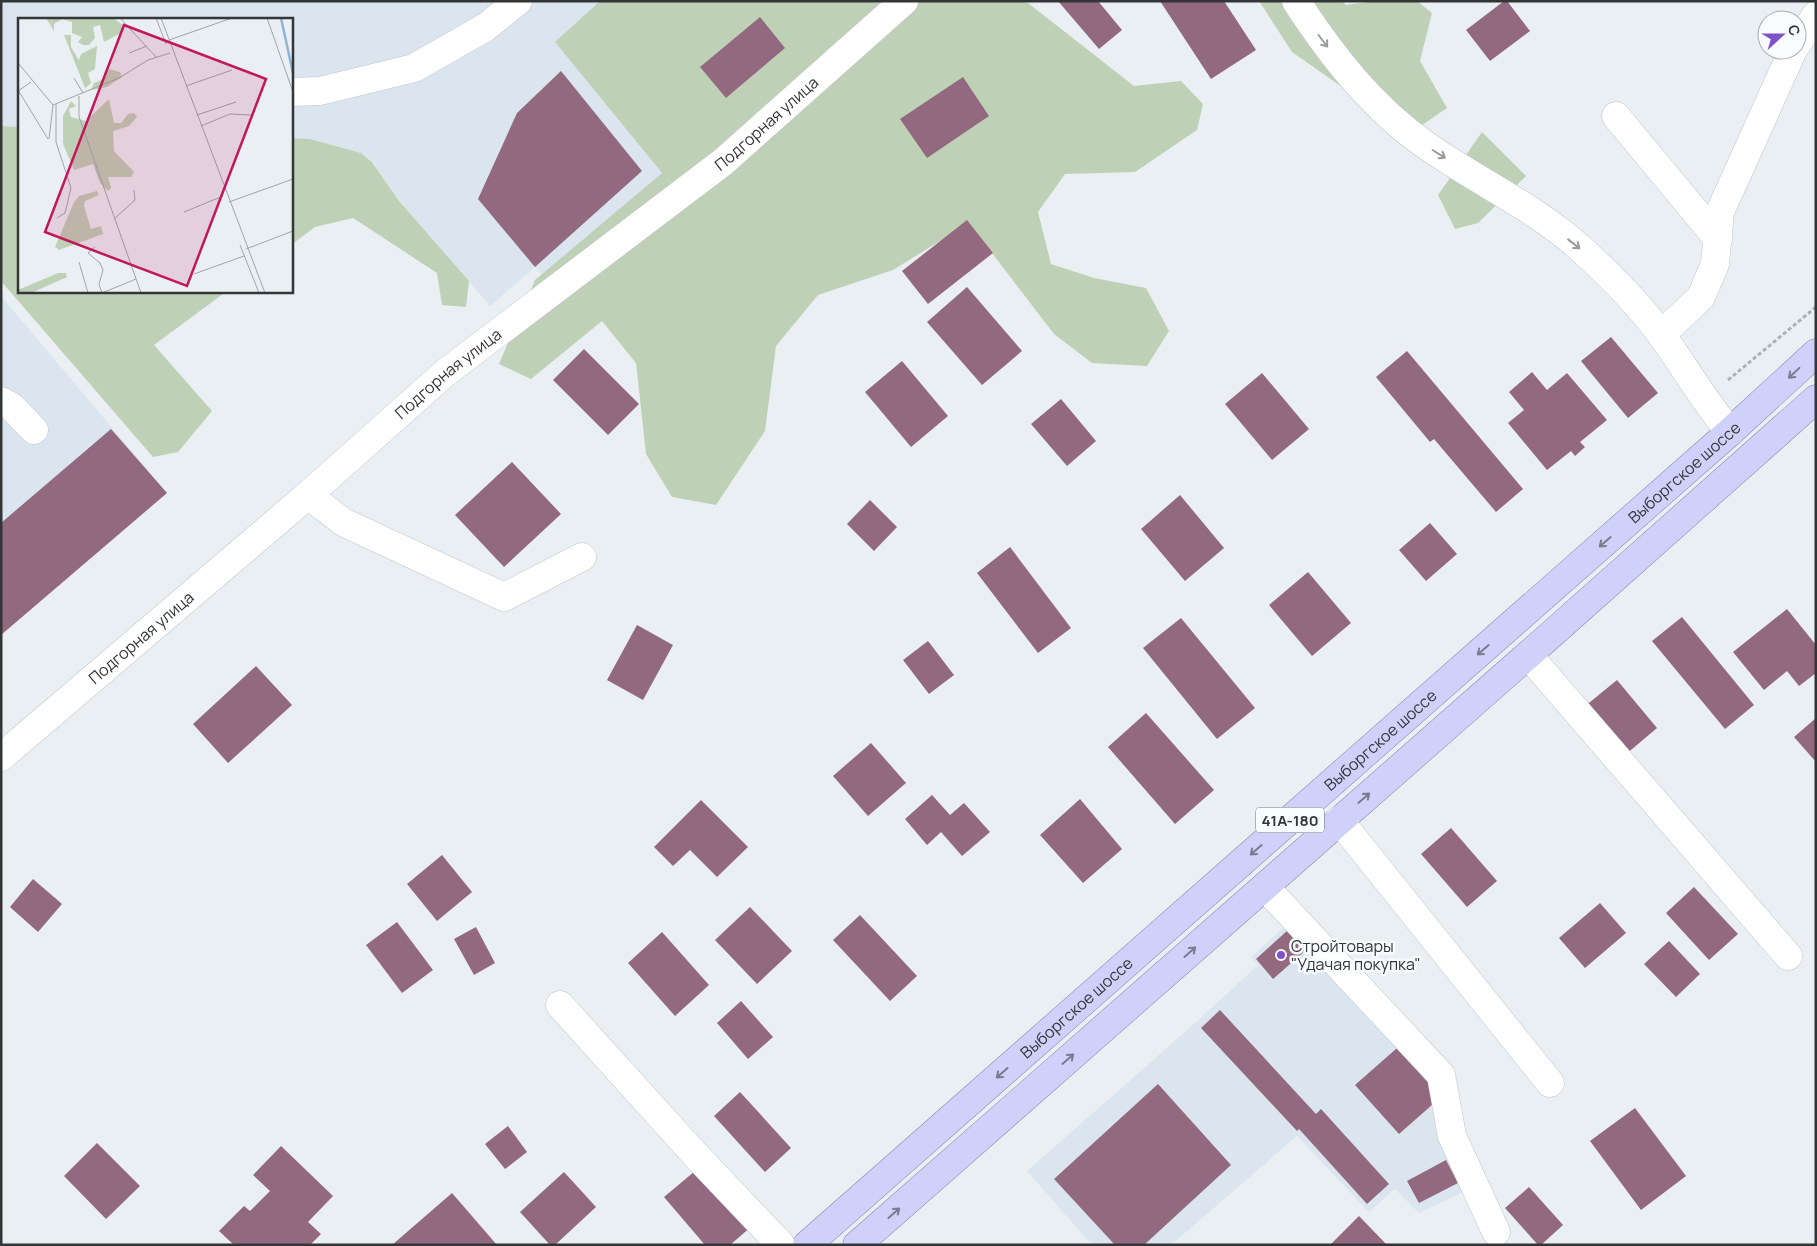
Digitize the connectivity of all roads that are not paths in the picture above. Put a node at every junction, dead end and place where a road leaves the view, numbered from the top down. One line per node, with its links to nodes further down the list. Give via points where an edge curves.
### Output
1 (518, 1): 7 (street, via 486,27 414,68 320,91)
2 (904, 1): 16 (street, Подгорная улица, via 723,162 445,372)
3 (1296, 1): 10 (street, one-way to 10, via 1323,42 1366,94 1393,120 1426,146 1533,212 1579,247 1620,286)
4 (1816, 15): 5 (street)
5 (1807, 29)
6 (1788, 60): 9 (street, via 1720,212)
7 (292, 92)
8 (1616, 116): 9 (street)
9 (1718, 239): 10 (street, via 1716,264 1701,298)
10 (1661, 335): 15 (street)
11 (1816, 353): 15 (main road, Выборгское шоссе / 41А-180, one-way to 15)
12 (1816, 399): 18 (main road, Выборгское шоссе / 41А-180)
13 (1, 401): 14 (street, via 12,407)
14 (34, 430)
15 (1730, 432): 27 (main road, Выборгское шоссе / 41А-180, one-way to 27)
16 (308, 495): 17 (street, via 343,522 504,597); 19 (street, Подгорная улица)
17 (582, 557)
18 (1528, 655): 20 (main road, Выборгское шоссе / 41А-180, one-way to 18); 22 (street)
19 (1, 758)
20 (1339, 820): 21 (main road, Выборгское шоссе / 41А-180); 24 (street)
21 (1265, 887): 25 (street, via 1442,1075 1452,1136); 28 (main road, Выборгское шоссе / 41А-180, one-way to 21)
22 (1788, 956)
23 (560, 1005): 26 (street)
24 (1550, 1083)
25 (1496, 1232)
26 (781, 1245)
27 (807, 1245)
28 (857, 1245)

